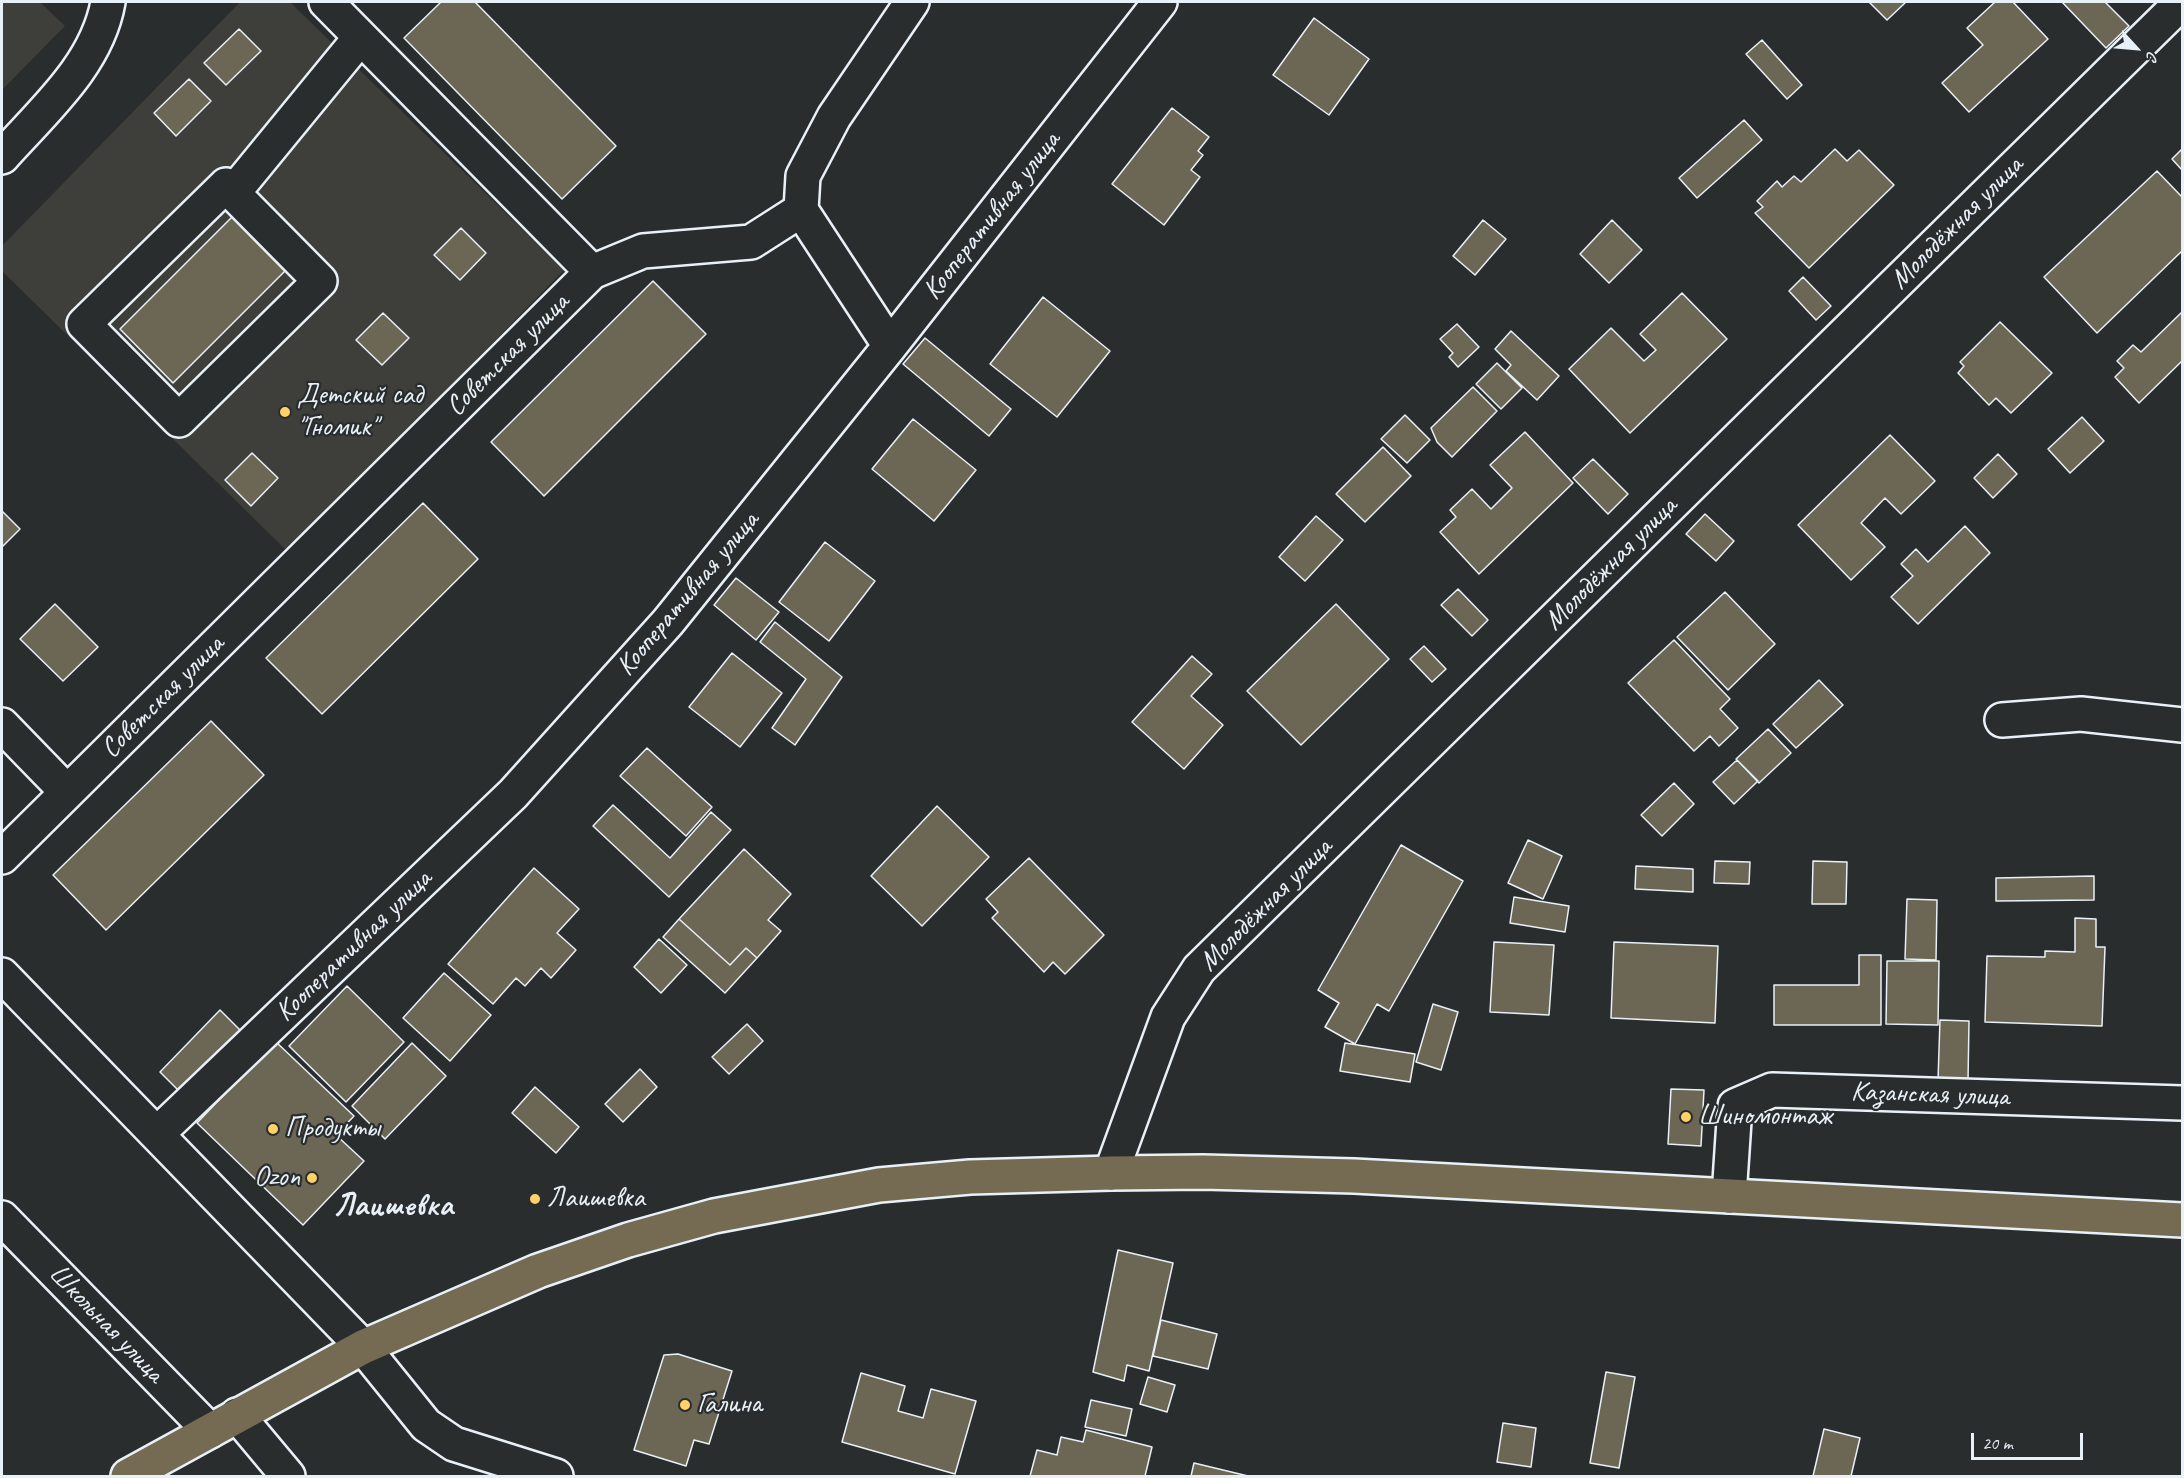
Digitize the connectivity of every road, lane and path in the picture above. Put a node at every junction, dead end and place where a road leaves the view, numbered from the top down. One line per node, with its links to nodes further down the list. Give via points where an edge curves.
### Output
1 (108, 2): 7 (street, via 104,23 78,72)
2 (326, 2): 6 (street, Советская улица)
3 (912, 2): 9 (street, via 834,117 803,176)
4 (1160, 2): 11 (street, Кооперативная улица)
5 (2182, 2): 20 (street, Молодёжная улица, via 1199,969 1168,1017)
6 (360, 38): 8 (street); 10 (street, Советская улица)
7 (2, 157)
8 (233, 193): 8 (street, via 320,281 179,420 84,324 226,185)
9 (801, 210): 10 (street, via 751,242 643,251); 11 (street)
10 (592, 272): 15 (street, Советская улица)
11 (890, 346): 19 (street, Кооперативная улица, via 668,622 513,794)
12 (2002, 720): 14 (street, via 2081,714)
13 (2, 725): 15 (street)
14 (2182, 725)
15 (67, 792): 16 (street, Советская улица)
16 (2, 857)
17 (2, 975): 19 (street)
18 (2182, 1103): 21 (street, Казанская улица, via 1773,1090 1735,1106)
19 (157, 1134): 24 (street)
20 (1111, 1173): 21 (highway, via 1354,1176); 24 (highway, via 970,1177 879,1185 714,1216 538,1271)
21 (1729, 1196): 23 (highway)
22 (2, 1218): 25 (street, Школьная улица)
23 (2182, 1220)
24 (363, 1347): 25 (highway); 28 (street, via 426,1425 454,1444)
25 (223, 1423): 26 (highway); 27 (street, Школьная улица)
26 (128, 1476)
27 (288, 1476)
28 (556, 1476)

